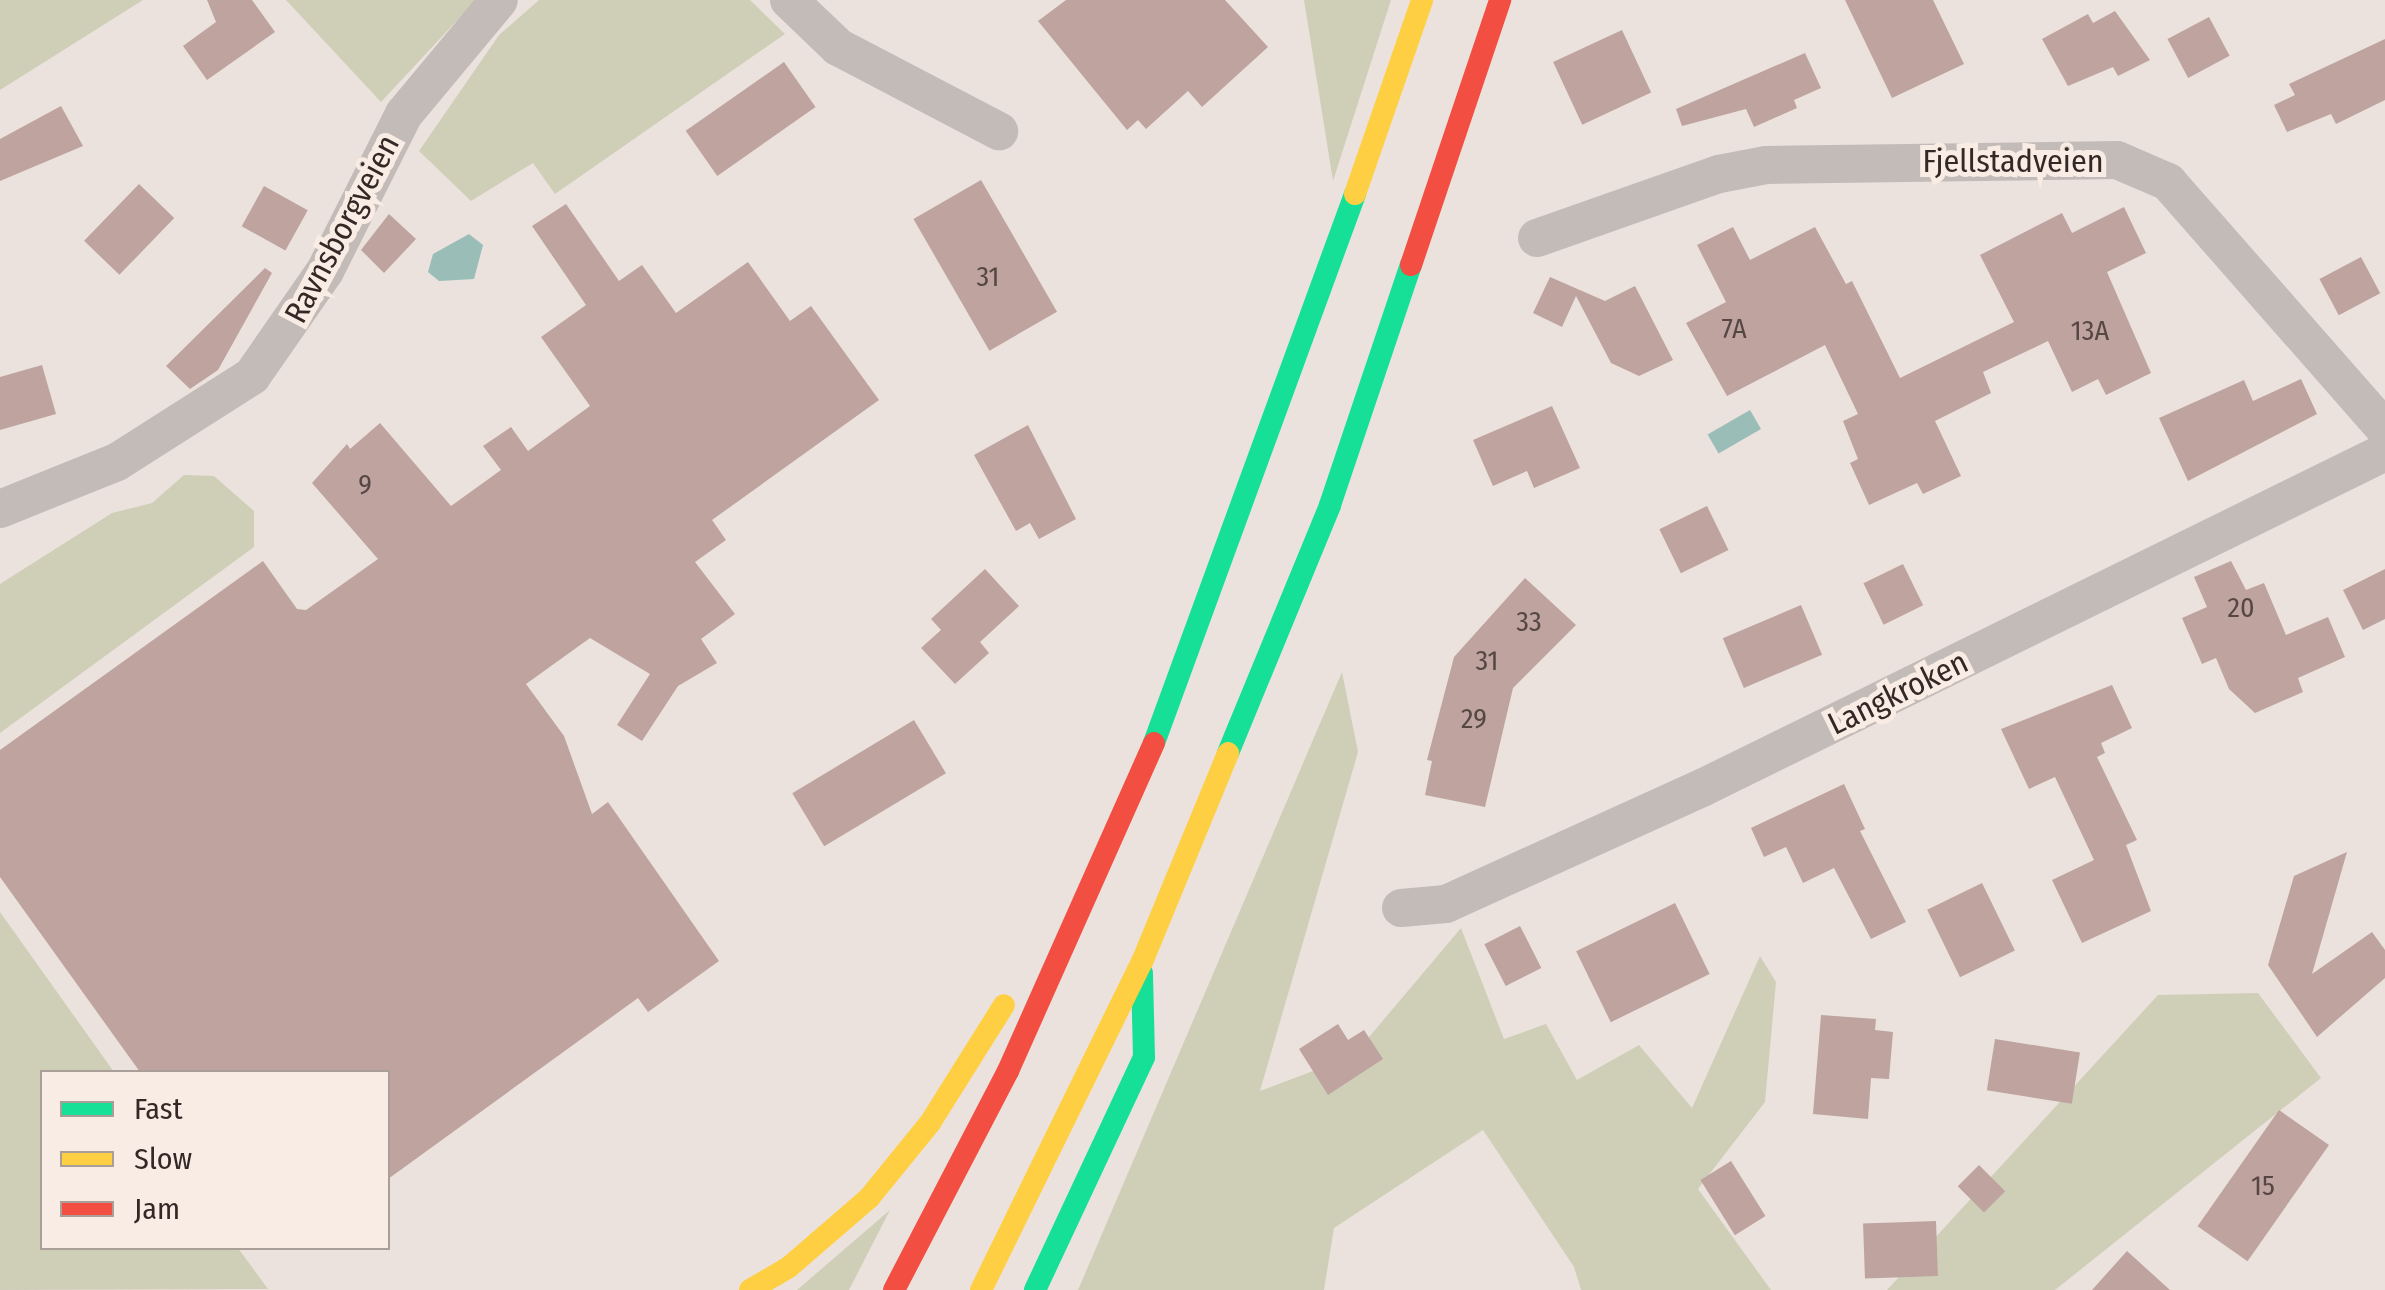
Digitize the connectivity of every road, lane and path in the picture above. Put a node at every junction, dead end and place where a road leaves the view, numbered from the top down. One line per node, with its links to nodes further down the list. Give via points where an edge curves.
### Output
1 (499, 0): 9 (street, Ravnsborgveien, via 404,114 325,272 252,376 117,462)
2 (789, 0): 5 (street, via 838,47)
3 (1422, 0): 10 (highway, via 1257,476)
4 (1500, 0): 13 (highway, via 1330,505)
5 (998, 131)
6 (1537, 238): 7 (street, Fjellstadveien, via 1719,174 1766,165 2117,160 2168,182)
7 (2385, 428)
8 (2385, 452): 11 (street, Langkroken, via 1687,794 1446,904)
9 (0, 508)
10 (1140, 780): 12 (highway); 16 (highway, via 1008,1071)
11 (1401, 908)
12 (1032, 953)
13 (1142, 962): 17 (highway); 18 (highway, via 1144,1057)
14 (1014, 987): 15 (highway, via 930,1123 870,1198 789,1267)
15 (750, 1290)
16 (894, 1290)
17 (981, 1290)
18 (1034, 1290)

